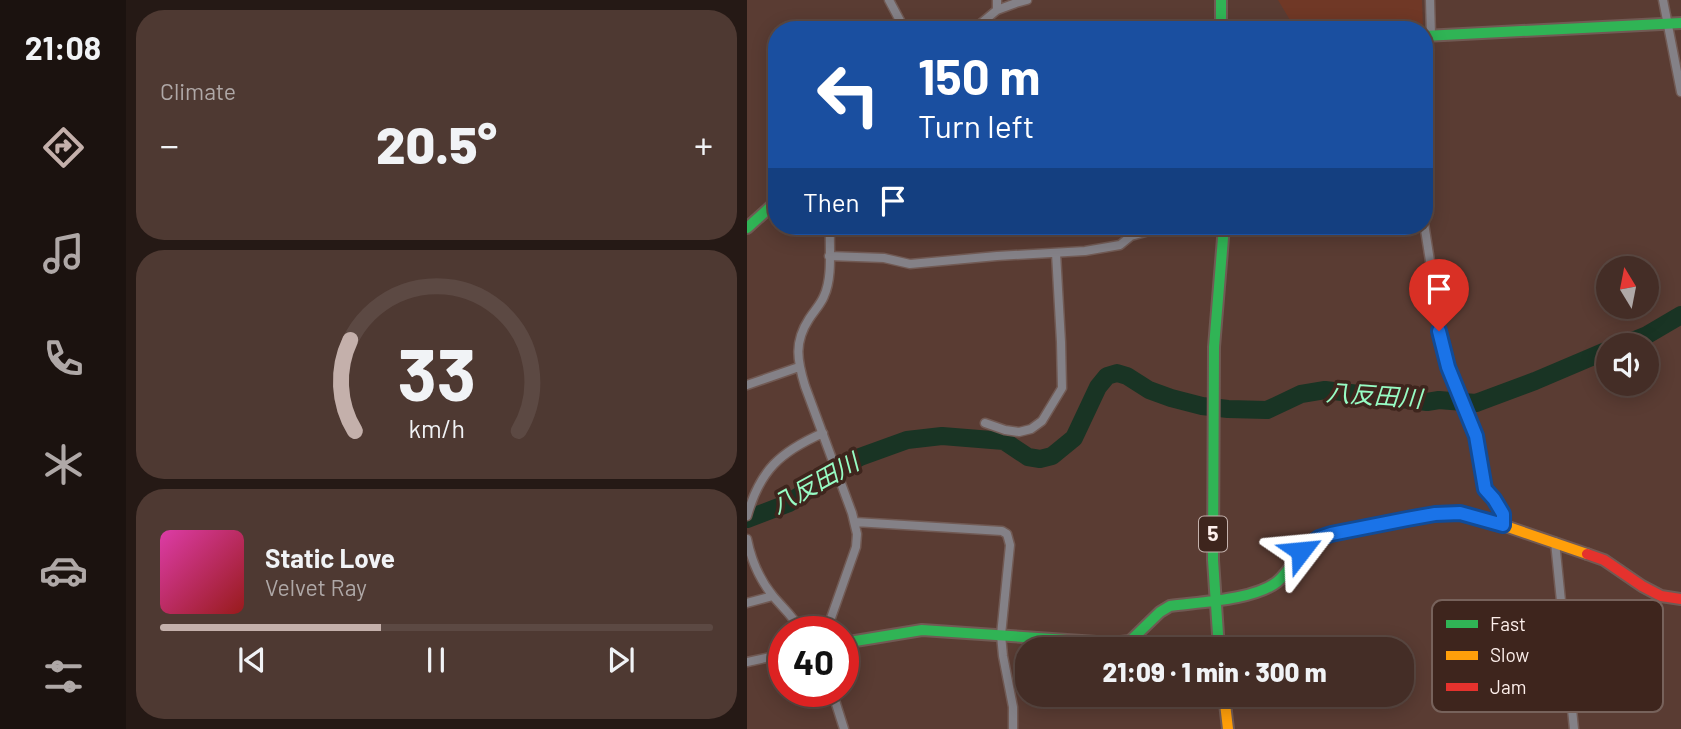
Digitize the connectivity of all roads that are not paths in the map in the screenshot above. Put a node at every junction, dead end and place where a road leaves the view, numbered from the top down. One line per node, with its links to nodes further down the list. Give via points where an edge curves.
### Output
1 (889, 0): 8 (street)
2 (997, 0): 7 (street)
3 (1027, 0): 7 (street)
4 (1221, 0): 10 (street)
5 (1430, 0): 11 (street)
6 (1663, 0): 13 (street)
7 (997, 10): 9 (street)
8 (900, 21)
9 (984, 21)
10 (1221, 21)
11 (1429, 21)
12 (1681, 23): 13 (street)
13 (1667, 24): 14 (street); 15 (street)
14 (1433, 36)
15 (1681, 92)
16 (768, 209): 17 (street)
17 (747, 228)
18 (830, 235): 23 (street)
19 (1135, 235): 22 (street, via 1120,245)
20 (1223, 235): 35 (street, 5, via 1214,347)
21 (1426, 235): 30 (street, via 1434,310 1446,360 1476,436 1485,489 1503,514)
22 (1056, 253): 23 (street, via 910,264); 26 (street, via 1062,388 1042,421 1031,429 1019,432)
23 (829, 256): 24 (street, via 825,296 798,340)
24 (799, 367): 25 (street); 27 (street)
25 (747, 385)
26 (985, 423)
27 (823, 433): 28 (street, via 779,458 761,480); 29 (street)
28 (747, 514)
29 (855, 522): 39 (street, via 856,547); 40 (street, via 1007,534 1010,545)
30 (1503, 525): 32 (street); 35 (street, via 1460,513 1435,514 1331,534 1301,551 1269,588)
31 (747, 539): 33 (street, via 757,570)
32 (1555, 542): 34 (street, via 1604,560 1661,596); 36 (street)
33 (773, 596): 37 (street); 38 (street)
34 (1681, 599)
35 (1214, 600): 40 (street, via 1170,606 1126,642); 41 (street, 5)
36 (1561, 600)
37 (747, 603)
38 (791, 616)
39 (832, 616)
40 (1001, 635): 42 (street, via 922,630); 48 (street)
41 (1218, 637)
42 (859, 640)
43 (768, 657): 44 (street)
44 (747, 662)
45 (837, 707): 47 (street)
46 (1225, 707): 49 (street)
47 (844, 729)
48 (1013, 729)
49 (1228, 729)

